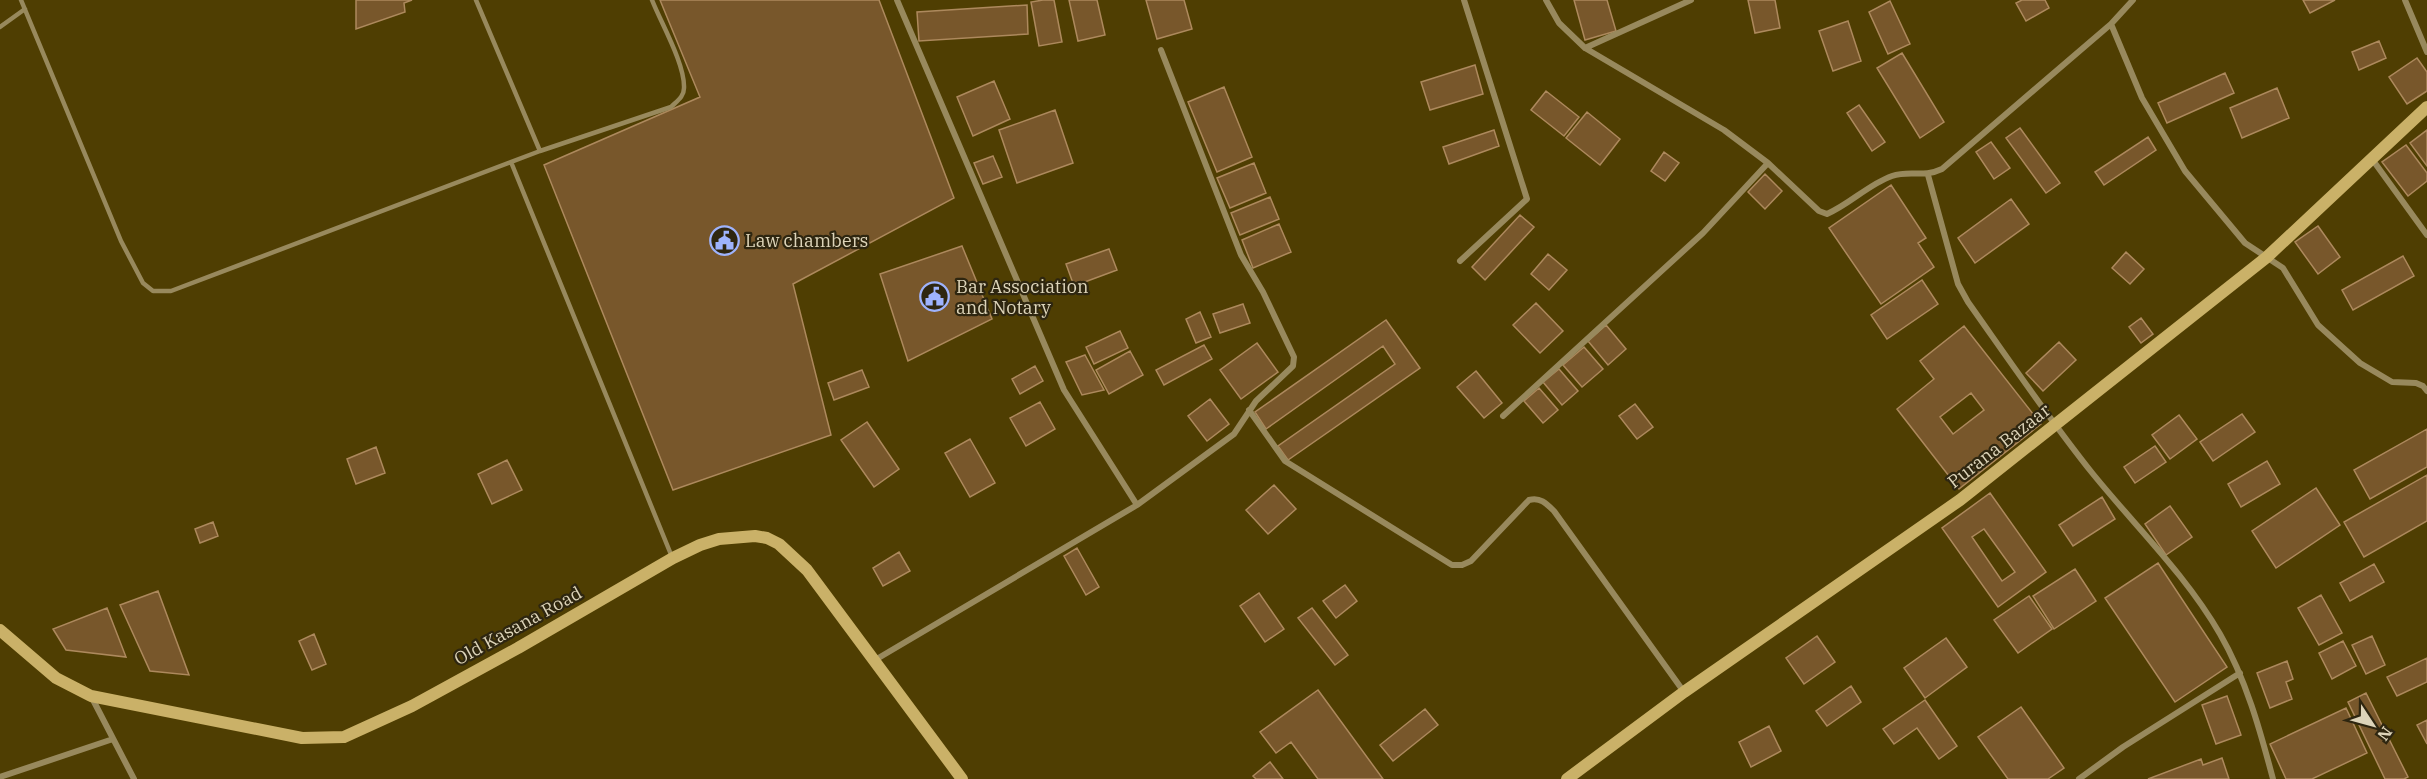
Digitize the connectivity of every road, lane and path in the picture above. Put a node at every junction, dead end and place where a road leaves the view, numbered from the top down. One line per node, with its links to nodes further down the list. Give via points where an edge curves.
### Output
1 (21, 0): 10 (lane)
2 (476, 0): 17 (lane)
3 (652, 0): 17 (lane, via 682,74 681,98 659,112)
4 (897, 0): 29 (street, via 1064,390)
5 (1464, 0): 24 (street, via 1527,199)
6 (1546, 0): 13 (street, via 1559,23)
7 (1691, 0): 13 (street)
8 (2133, 0): 11 (street)
9 (2405, 0): 15 (street)
10 (25, 9): 12 (lane); 19 (lane, via 121,241 143,283 153,291 171,291)
11 (2111, 24): 21 (street, via 1942,169); 23 (street, via 2142,98 2185,171 2245,243)
12 (0, 27)
13 (1585, 48): 20 (street, via 1715,124)
14 (1161, 50): 26 (street, via 1241,255 1294,357 1293,366)
15 (2427, 52)
16 (2427, 107): 18 (street, Purana Bazaar)
17 (540, 151): 19 (lane)
18 (2372, 158): 22 (street); 23 (street, Purana Bazaar)
19 (511, 162): 30 (lane)
20 (1768, 163): 21 (street, via 1827,214 1890,177); 27 (street, via 1703,233)
21 (1928, 175): 28 (street, via 1958,284)
22 (2427, 235)
23 (2267, 257): 25 (street, via 2290,276 2318,325 2360,363 2392,382 2416,383); 28 (street, Purana Bazaar)
24 (1460, 261)
25 (2427, 391)
26 (1250, 410): 29 (street, via 1234,434); 34 (street, via 1285,461 1452,564 1472,561 1529,500 1544,501)
27 (1503, 416)
28 (2055, 425): 33 (street, via 2169,562 2220,634); 34 (street, Purana Bazaar, via 1960,500)
29 (1137, 505): 32 (street)
30 (673, 558): 32 (street, Old Kasana Road, via 718,539 755,536 779,544 807,570); 35 (street, Old Kasana Road, via 412,706 344,737 302,738)
31 (0, 630): 35 (street, Old Kasana Road, via 56,678)
32 (875, 660): 39 (street, Old Kasana Road)
33 (2240, 673): 41 (street); 42 (street)
34 (1684, 692): 40 (street, Purana Bazaar)
35 (91, 696): 36 (street)
36 (113, 739): 37 (street); 38 (street)
37 (0, 777)
38 (134, 779)
39 (962, 779)
40 (1567, 779)
41 (2079, 779)
42 (2273, 779)

